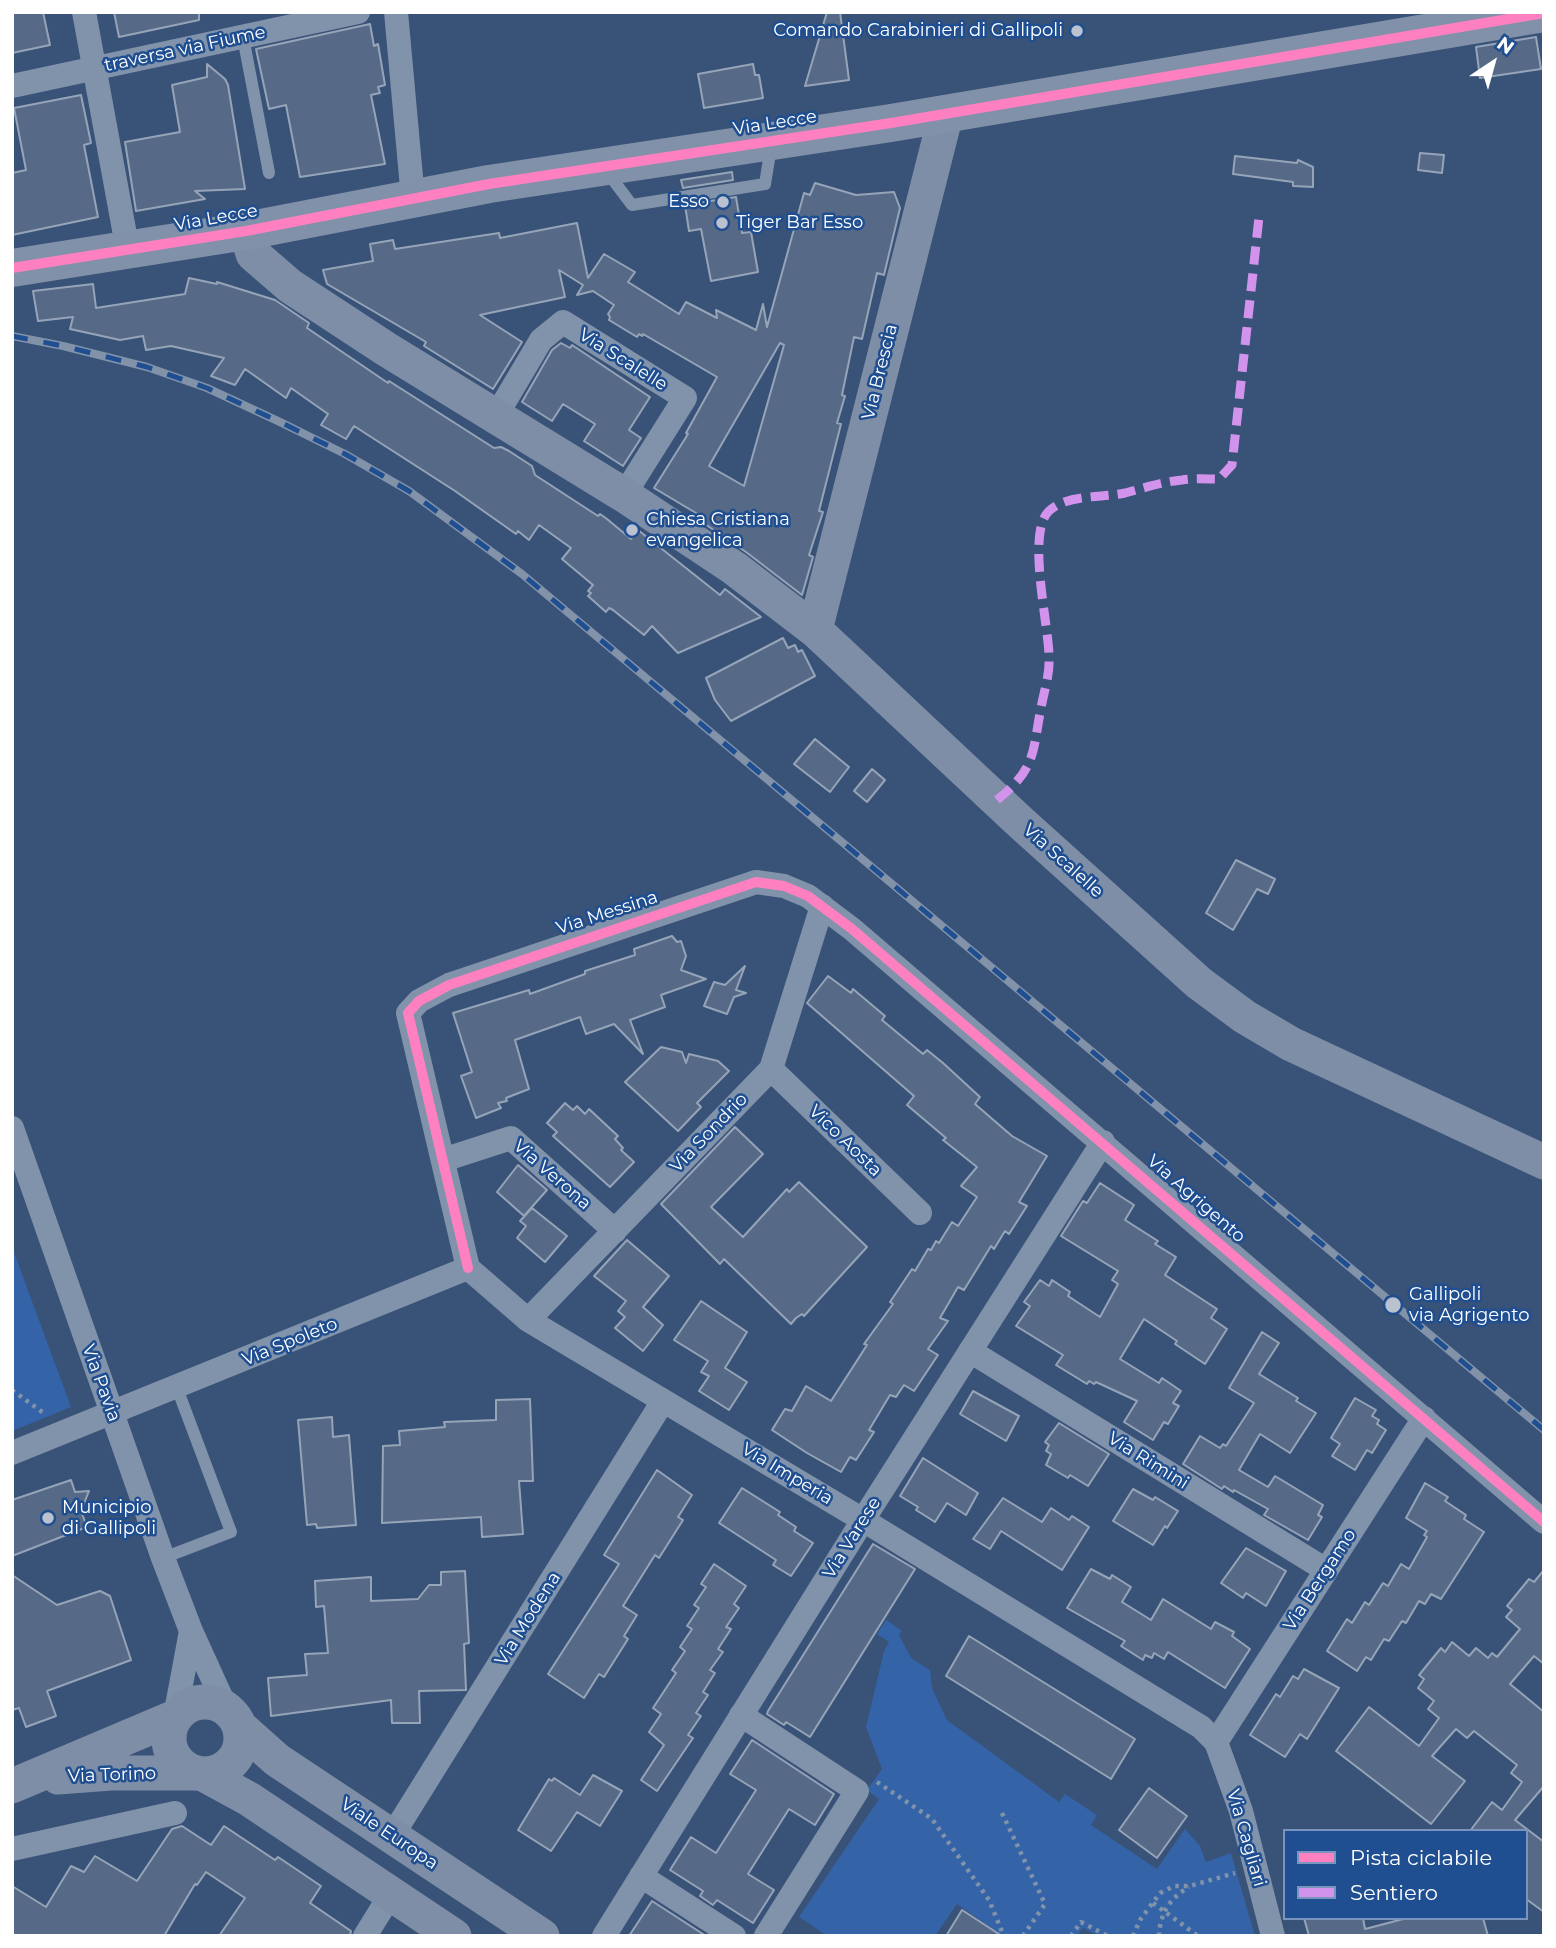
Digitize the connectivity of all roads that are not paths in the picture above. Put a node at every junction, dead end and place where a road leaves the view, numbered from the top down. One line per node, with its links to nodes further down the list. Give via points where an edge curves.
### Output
1 (84, 12): 6 (street)
2 (358, 12): 5 (street, traversa via Fiume)
3 (396, 12): 10 (street)
4 (1544, 12): 8 (main road, Via Lecce)
5 (243, 37): 6 (street, traversa via Fiume); 9 (lane)
6 (93, 69): 7 (street, traversa via Fiume); 12 (street)
7 (12, 86)
8 (946, 114): 10 (main road, Via Lecce); 16 (main road, Via Brescia)
9 (269, 173)
10 (413, 199): 11 (main road, Via Lecce)
11 (246, 231): 12 (main road, Via Lecce); 14 (main road, Via Scalelle, via 253,254 290,286)
12 (128, 251): 13 (main road, Via Lecce)
13 (12, 268)
14 (496, 416): 15 (main road, Via Scalelle); 15 (street, Via Scalelle, via 541,340 563,322 685,398)
15 (624, 495): 16 (main road, Via Scalelle, via 734,568)
16 (815, 630): 22 (main road, Via Scalelle, via 1039,839 1199,983 1245,1017 1292,1044)
17 (822, 906): 18 (street, Via Sondrio); 20 (street, Via Agrigento); 21 (street, Via Messina, via 784,886 756,882 449,985 419,1001 408,1013)
18 (771, 1069): 23 (street, Vico Aosta); 24 (street, Via Sondrio)
19 (13, 1133): 30 (street, Via Pavia)
20 (1103, 1142): 27 (street, Via Varese); 31 (street, Via Agrigento)
21 (443, 1160): 24 (street, Via Verona, via 511,1138); 25 (street)
22 (1544, 1162)
23 (920, 1213)
24 (615, 1231): 26 (street, Via Sondrio)
25 (468, 1268): 26 (street, Via Imperia); 28 (street, Via Spoleto)
26 (528, 1320): 29 (street, Via Imperia)
27 (970, 1351): 33 (street, Via Varese); 36 (street, Via Rimini)
28 (177, 1388): 30 (street, Via Spoleto); 35 (lane, via 231,1532)
29 (663, 1401): 33 (street, Via Imperia); 45 (street, Via Modena)
30 (111, 1412): 32 (street, Via Spoleto); 35 (street, Via Pavia)
31 (1424, 1418): 34 (street, Via Agrigento); 36 (street, Via Bergamo)
32 (12, 1453)
33 (863, 1520): 38 (street, Via Varese); 41 (street, Via Imperia, via 1184,1715)
34 (1544, 1522)
35 (163, 1558): 37 (street, Via Pavia)
36 (1326, 1570): 41 (street, Via Bergamo)
37 (191, 1631): 39 (street); 40 (street, Via Pavia)
38 (741, 1715): 47 (street, Via Varese); 54 (street, via 857,1791)
39 (175, 1717): 40 (main road, via 204,1701); 42 (main road, via 168,1738 170,1750 176,1760); 43 (main road, Via Torino)
40 (233, 1718): 42 (main road, via 240,1750 235,1760 216,1773); 45 (main road, Viale Europa, via 277,1760)
41 (1216, 1742): 55 (street, Via Cagliari, via 1241,1811)
42 (200, 1774): 43 (main road, Via Torino, via 111,1773); 48 (main road, via 249,1799)
43 (21, 1783)
44 (175, 1813): 46 (street)
45 (405, 1844): 48 (main road); 51 (main road, Viale Europa)
46 (12, 1849)
47 (641, 1876): 52 (street, Via Varese); 53 (street)
48 (379, 1885): 49 (street); 50 (main road)
49 (365, 1936)
50 (454, 1936)
51 (542, 1936)
52 (604, 1936)
53 (734, 1936)
54 (766, 1936)
55 (1273, 1936)

